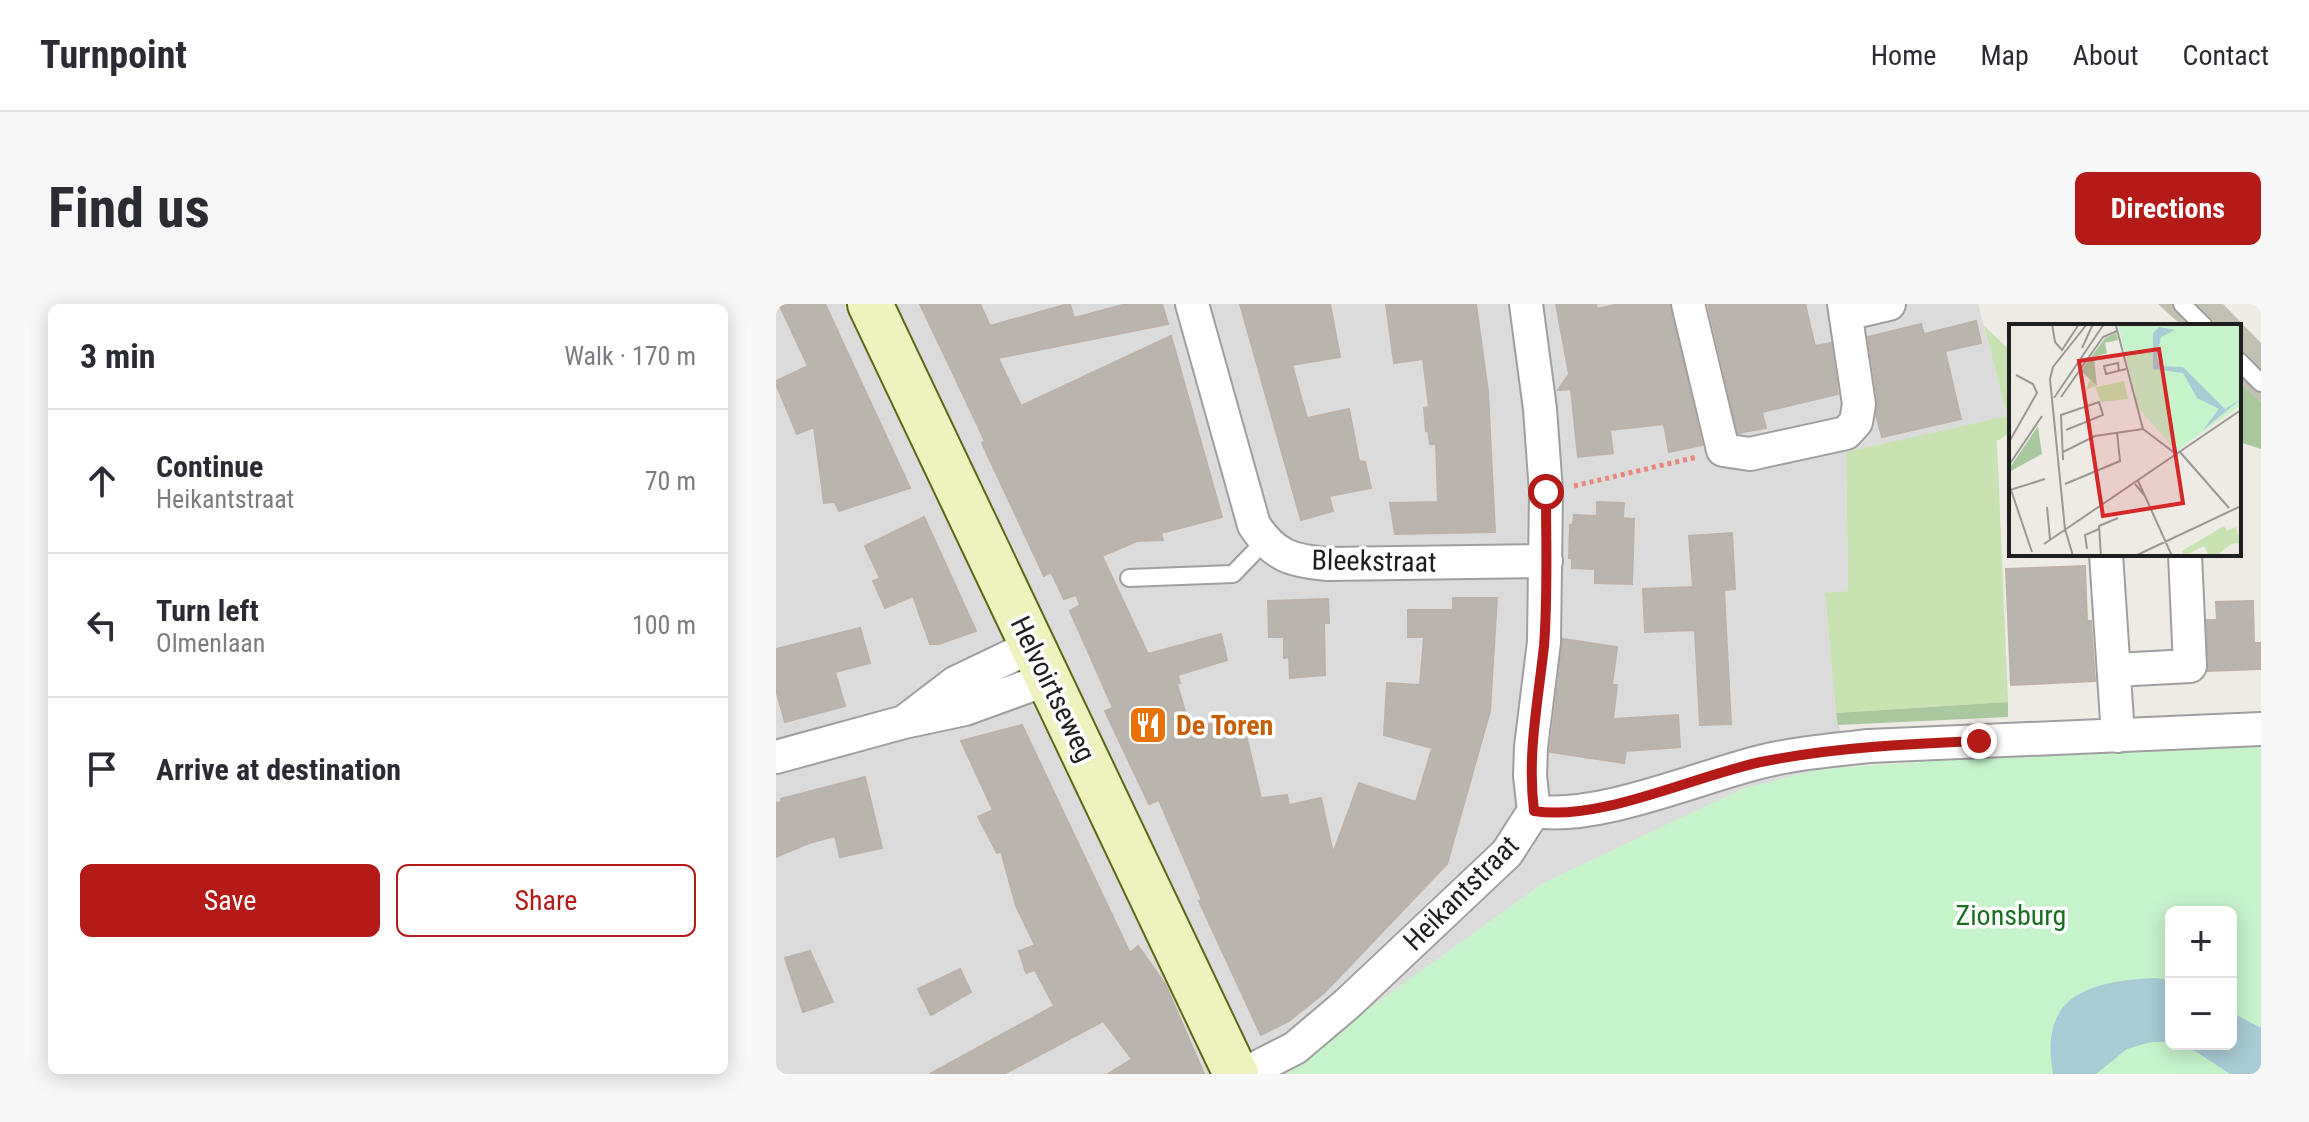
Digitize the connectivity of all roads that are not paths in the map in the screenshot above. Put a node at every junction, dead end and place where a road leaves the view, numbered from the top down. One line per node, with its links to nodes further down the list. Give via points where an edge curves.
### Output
1 (870, 304): 16 (main road, Helvoirtseweg)
2 (1192, 304): 11 (street, via 1254,525)
3 (1526, 304): 14 (street, Heikantstraat, via 1540,409)
4 (1688, 304): 7 (street, via 1723,450 1750,454 1846,433 1856,422 1859,404)
5 (1889, 304): 7 (street)
6 (2182, 304): 8 (lane)
7 (1845, 309)
8 (2202, 324)
9 (2241, 363): 10 (lane)
10 (2261, 383)
11 (1264, 542): 14 (street, Bleekstraat, via 1302,562 1328,564); 15 (lane, via 1233,574)
12 (2106, 556): 17 (street)
13 (2185, 556): 17 (street, via 2190,666)
14 (1546, 561): 21 (street, Heikantstraat, via 1544,642 1531,747)
15 (1129, 578)
16 (1040, 662): 20 (street, via 955,683 904,722); 22 (main road, Helvoirtseweg)
17 (2115, 670): 19 (street)
18 (2261, 729): 19 (street)
19 (2118, 736): 21 (street, via 1807,753 1569,813)
20 (776, 757)
21 (1534, 811): 23 (street, Heikantstraat, via 1507,853 1347,1004 1295,1048)
22 (1236, 1074)
23 (1244, 1074)

